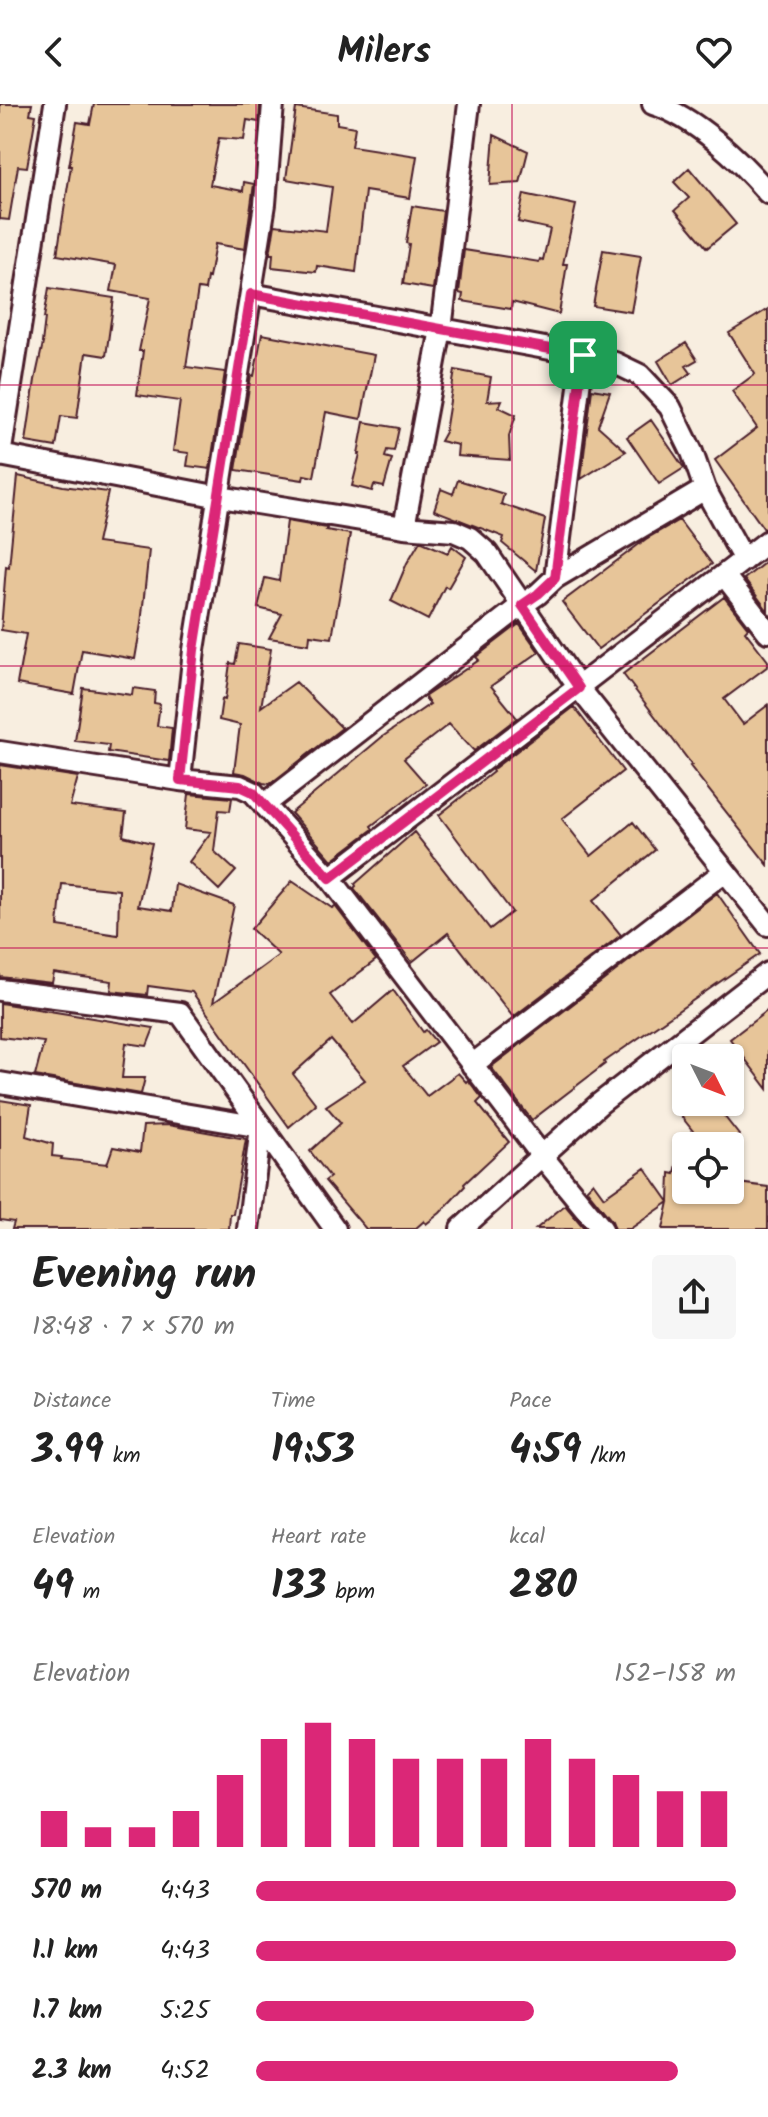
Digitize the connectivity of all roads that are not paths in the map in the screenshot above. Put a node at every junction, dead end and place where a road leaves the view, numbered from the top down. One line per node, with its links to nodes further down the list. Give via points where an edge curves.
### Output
1 (55, 104): 9 (street)
2 (273, 104): 6 (street)
3 (469, 104): 7 (street)
4 (653, 104): 5 (street, via 694,125)
5 (768, 193)
6 (251, 294): 7 (street); 11 (street)
7 (441, 329): 8 (street); 12 (street)
8 (583, 355): 10 (street, via 640,375 670,407); 16 (street)
9 (0, 455): 11 (street)
10 (705, 489): 14 (street); 16 (street)
11 (220, 497): 12 (street); 21 (street, via 194,650)
12 (404, 527): 17 (street, via 454,531 470,538 487,553)
13 (768, 541): 14 (street)
14 (744, 560): 15 (street)
15 (724, 575): 18 (street); 19 (street)
16 (555, 578): 17 (street)
17 (522, 605): 19 (street); 22 (street)
18 (768, 632)
19 (579, 688): 23 (street); 24 (street)
20 (0, 752): 21 (street)
21 (180, 780): 22 (street, via 240,786)
22 (264, 805): 24 (street)
23 (725, 871): 25 (street); 28 (street)
24 (330, 878): 28 (street)
25 (768, 925)
26 (768, 973): 31 (street, via 599,1104)
27 (0, 990): 30 (street, via 180,1013)
28 (472, 1065): 31 (street)
29 (0, 1083): 30 (street)
30 (261, 1127): 32 (street); 33 (street)
31 (542, 1156): 34 (street); 35 (street)
32 (248, 1229)
33 (335, 1229)
34 (461, 1229)
35 (602, 1229)

